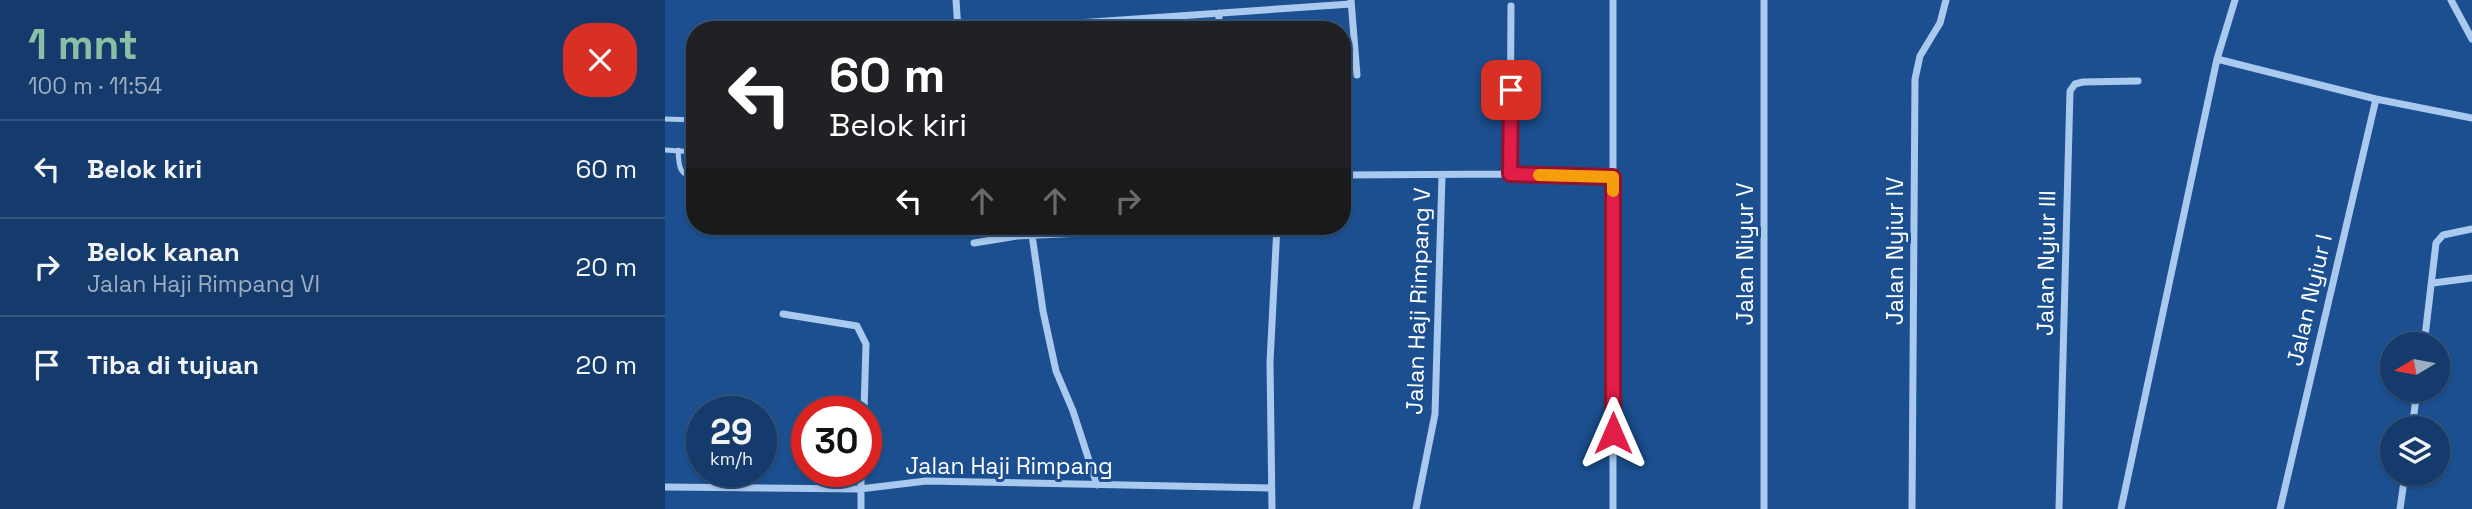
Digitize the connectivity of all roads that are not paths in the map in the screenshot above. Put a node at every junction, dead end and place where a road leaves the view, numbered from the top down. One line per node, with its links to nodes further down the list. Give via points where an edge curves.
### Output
1 (956, 0): 10 (street)
2 (1613, 0): 28 (street)
3 (1764, 0): 47 (street, Jalan Niyur V)
4 (1946, 0): 48 (street, Jalan Nyiur IV, via 1940,23 1920,56 1915,79)
5 (2235, 0): 14 (street)
6 (2451, 0): 13 (street)
7 (1351, 2): 9 (street); 15 (street)
8 (1511, 6): 24 (street)
9 (1219, 13): 11 (street); 12 (street)
10 (957, 21)
11 (1143, 21)
12 (1219, 21)
13 (2472, 39)
14 (2217, 59): 17 (street); 50 (street)
15 (1357, 75)
16 (2138, 81): 49 (street, Jalan Nyiur III, via 2083,82 2070,91)
17 (2376, 99): 18 (street); 51 (street, Jalan Nyiur I)
18 (2472, 118)
19 (665, 119): 20 (lane)
20 (686, 120)
21 (665, 150): 22 (lane)
22 (678, 150): 23 (lane); 25 (lane, via 679,169)
23 (686, 151)
24 (1510, 174): 27 (street); 28 (street)
25 (686, 175)
26 (1351, 175): 27 (street)
27 (1442, 176): 45 (street, Jalan Haji Rimpang V, via 1435,414)
28 (1613, 177): 46 (street)
29 (2472, 229): 34 (street, via 2439,237)
30 (1032, 235): 32 (street); 38 (street, via 1056,371)
31 (1277, 235): 41 (street)
32 (974, 243)
33 (2472, 278): 34 (street)
34 (2433, 283): 36 (street)
35 (783, 314): 37 (street, via 857,326 866,344)
36 (2426, 332)
37 (864, 396)
38 (1097, 485): 41 (street, Jalan Haji Rimpang); 42 (street, Jalan Haji Rimpang, via 926,481)
39 (2403, 486): 52 (street)
40 (665, 487): 42 (street, Jalan Haji Rimpang)
41 (1270, 488): 44 (street)
42 (860, 489): 43 (street)
43 (860, 509)
44 (1272, 509)
45 (1416, 509)
46 (1613, 509)
47 (1764, 509)
48 (1912, 509)
49 (2059, 509)
50 (2121, 509)
51 (2280, 509)
52 (2400, 509)

